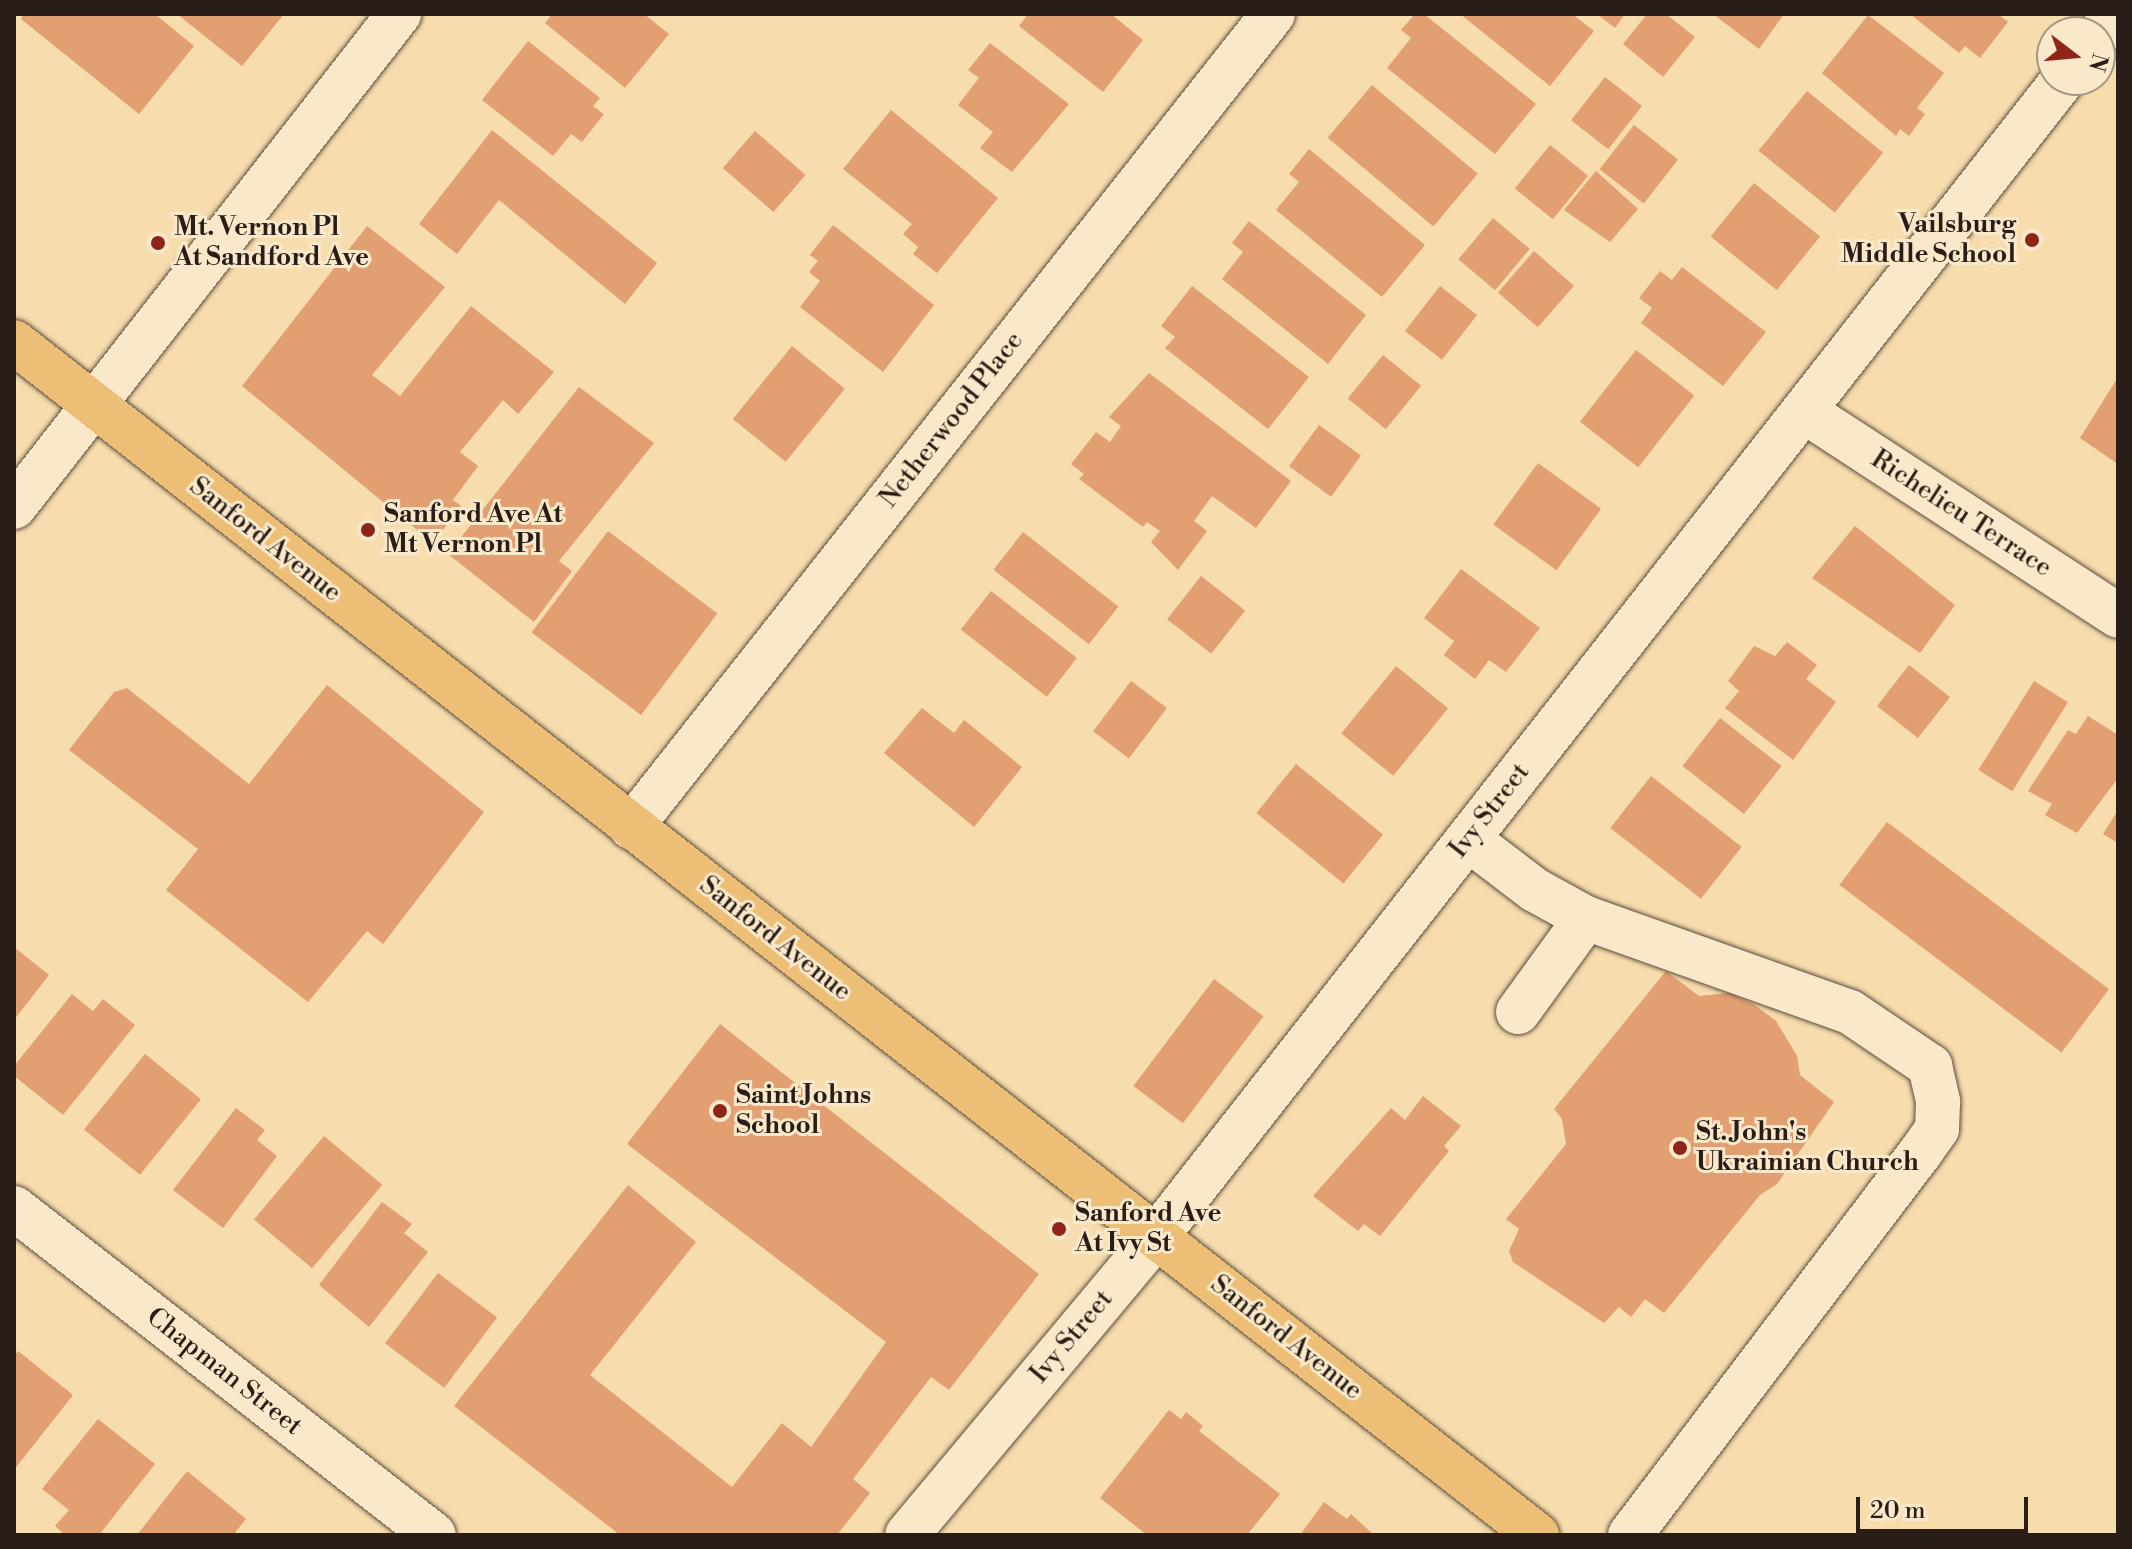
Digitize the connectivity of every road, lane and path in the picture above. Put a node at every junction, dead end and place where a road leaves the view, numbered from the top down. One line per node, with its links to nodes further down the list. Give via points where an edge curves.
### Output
1 (399, 14): 5 (street)
2 (1273, 14): 9 (street, Netherwood Place)
3 (2050, 96): 6 (street, Ivy Street)
4 (14, 342): 5 (main road, Sanford Avenue)
5 (94, 406): 7 (street); 9 (main road, Sanford Avenue)
6 (1804, 411): 8 (street, Richelieu Terrace); 10 (street, Ivy Street)
7 (14, 507)
8 (2118, 616)
9 (631, 827): 14 (main road, Sanford Avenue)
10 (1468, 839): 11 (street, via 1535,890); 14 (street, Ivy Street)
11 (1586, 918): 12 (street); 18 (street, via 1850,1012 1930,1066 1938,1102 1937,1129 1920,1153)
12 (1518, 1012)
13 (14, 1208): 15 (street, Chapman Street)
14 (1156, 1237): 16 (street, Ivy Street); 17 (main road, Sanford Avenue)
15 (434, 1535)
16 (907, 1535)
17 (1537, 1535)
18 (1630, 1535)

